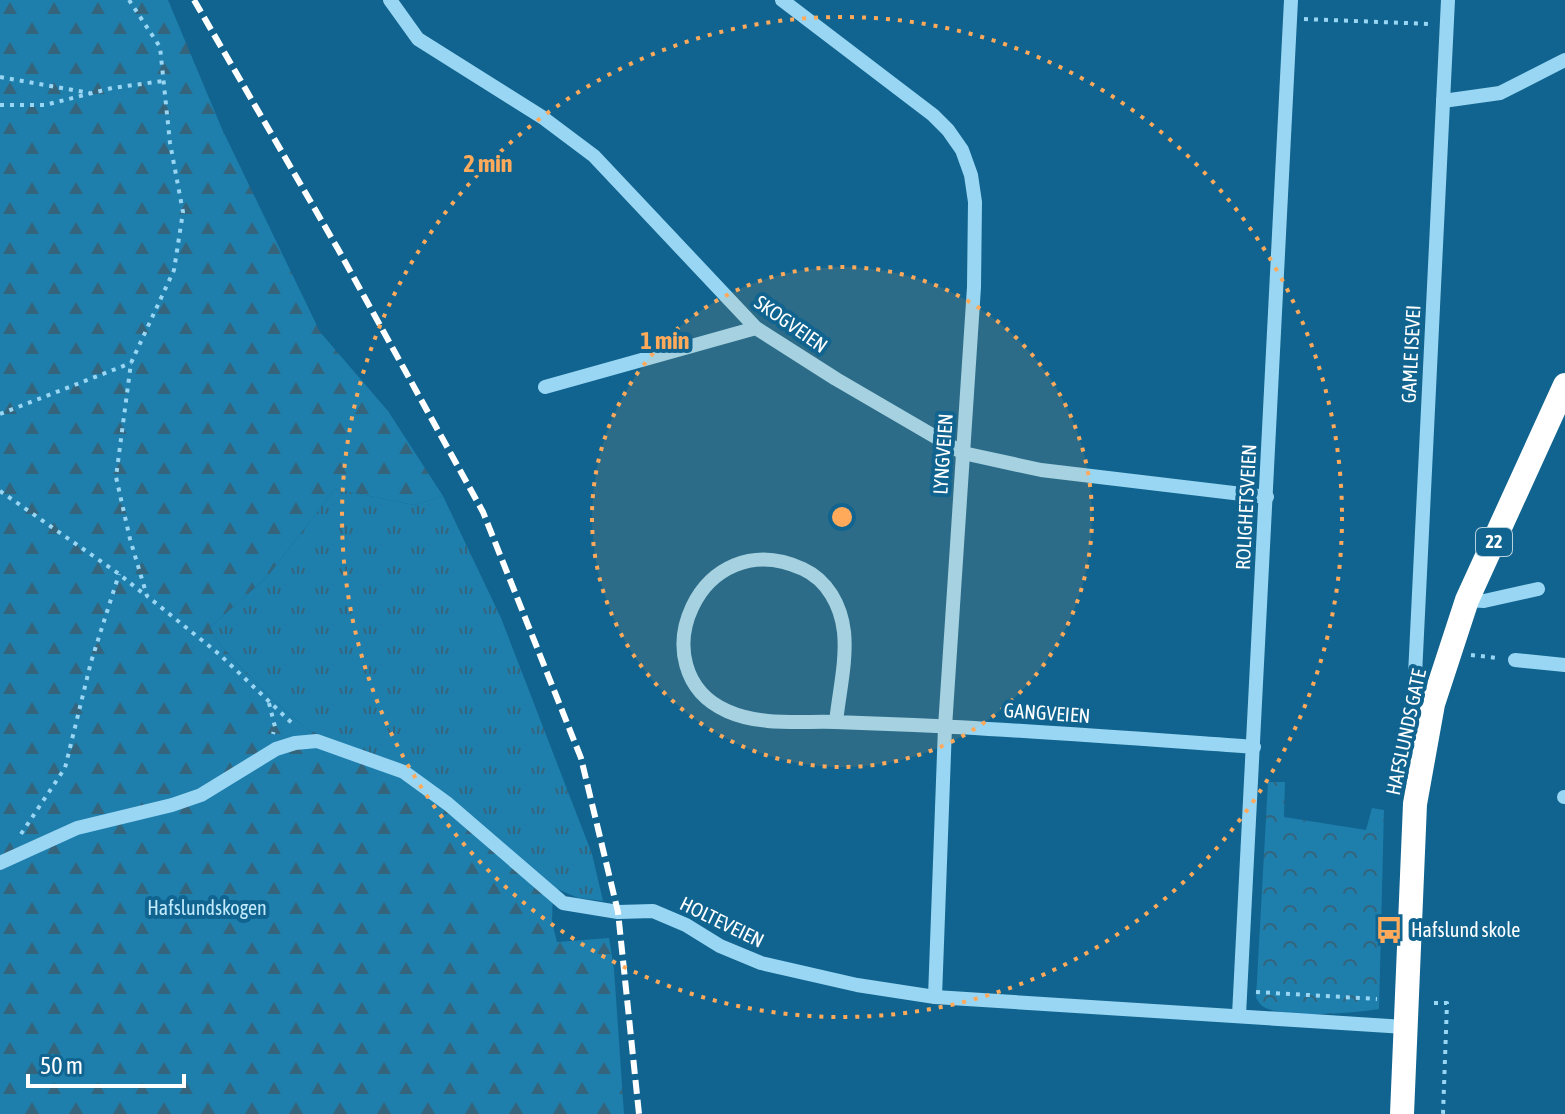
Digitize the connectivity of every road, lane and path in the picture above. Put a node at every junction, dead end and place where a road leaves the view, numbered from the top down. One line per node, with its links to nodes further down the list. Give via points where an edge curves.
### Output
1 (129, 0): 10 (path, via 160,47)
2 (390, 0): 14 (street, SKOGVEIEN, via 418,39 594,156)
3 (782, 0): 19 (street, LYNGVEIEN, via 933,115 956,140 966,161 975,202)
4 (1291, 0): 6 (street, ROLIGHETSVEIEN)
5 (1448, 0): 12 (street, GAMLE ISEVEI)
6 (1290, 18): 7 (path); 21 (street, ROLIGHETSVEIEN)
7 (1436, 24)
8 (1565, 60): 12 (street, via 1500,93)
9 (0, 77): 11 (path)
10 (164, 81): 11 (path); 15 (path, via 183,212 174,270)
11 (92, 93): 13 (path, via 45,105)
12 (1443, 101): 30 (street, GAMLE ISEVEI, via 1415,675)
13 (0, 105)
14 (756, 328): 17 (street); 19 (street, SKOGVEIEN)
15 (131, 363): 18 (path); 24 (path, via 116,477)
16 (1565, 385): 25 (highway, HAFSLUNDS GATE / 22)
17 (545, 387)
18 (0, 414)
19 (963, 453): 21 (street, SKOGVEIEN, via 1041,470); 32 (street, LYNGVEIEN)
20 (0, 491): 22 (path)
21 (1267, 497): 34 (street, ROLIGHETSVEIEN)
22 (119, 574): 24 (path); 36 (path, via 65,768)
23 (1538, 589): 25 (street)
24 (147, 596): 29 (path)
25 (1467, 600): 30 (highway, HAFSLUNDS GATE / 22)
26 (1465, 655): 27 (path)
27 (1515, 660): 28 (street)
28 (1565, 665)
29 (269, 703): 33 (path); 35 (path, via 275,727)
30 (1433, 704): 42 (highway, HAFSLUNDS GATE / 22, via 1415,804)
31 (836, 722): 31 (street, GANGVEIEN, via 752,719 722,708 699,690 687,665 685,635 694,603 716,574 739,563 779,560 813,574 828,589 844,632); 32 (street, GANGVEIEN)
32 (945, 727): 34 (street, GANGVEIEN); 38 (street, LYNGVEIEN)
33 (317, 741): 35 (street); 38 (street, HOLTEVEIEN, via 404,772 563,903 618,912 653,911 761,963)
34 (1254, 747): 37 (street, ROLIGHETSVEIEN)
35 (265, 755): 36 (street, via 201,795 77,828)
36 (1, 863)
37 (1240, 991): 39 (path); 41 (street, ROLIGHETSVEIEN)
38 (935, 997): 41 (street, HOLTEVEIEN)
39 (1377, 999)
40 (1434, 1003): 44 (path, via 1447,1003)
41 (1239, 1015): 42 (street, HOLTEVEIEN)
42 (1405, 1027): 43 (highway, HAFSLUNDS GATE / 22)
43 (1402, 1114)
44 (1443, 1114)

